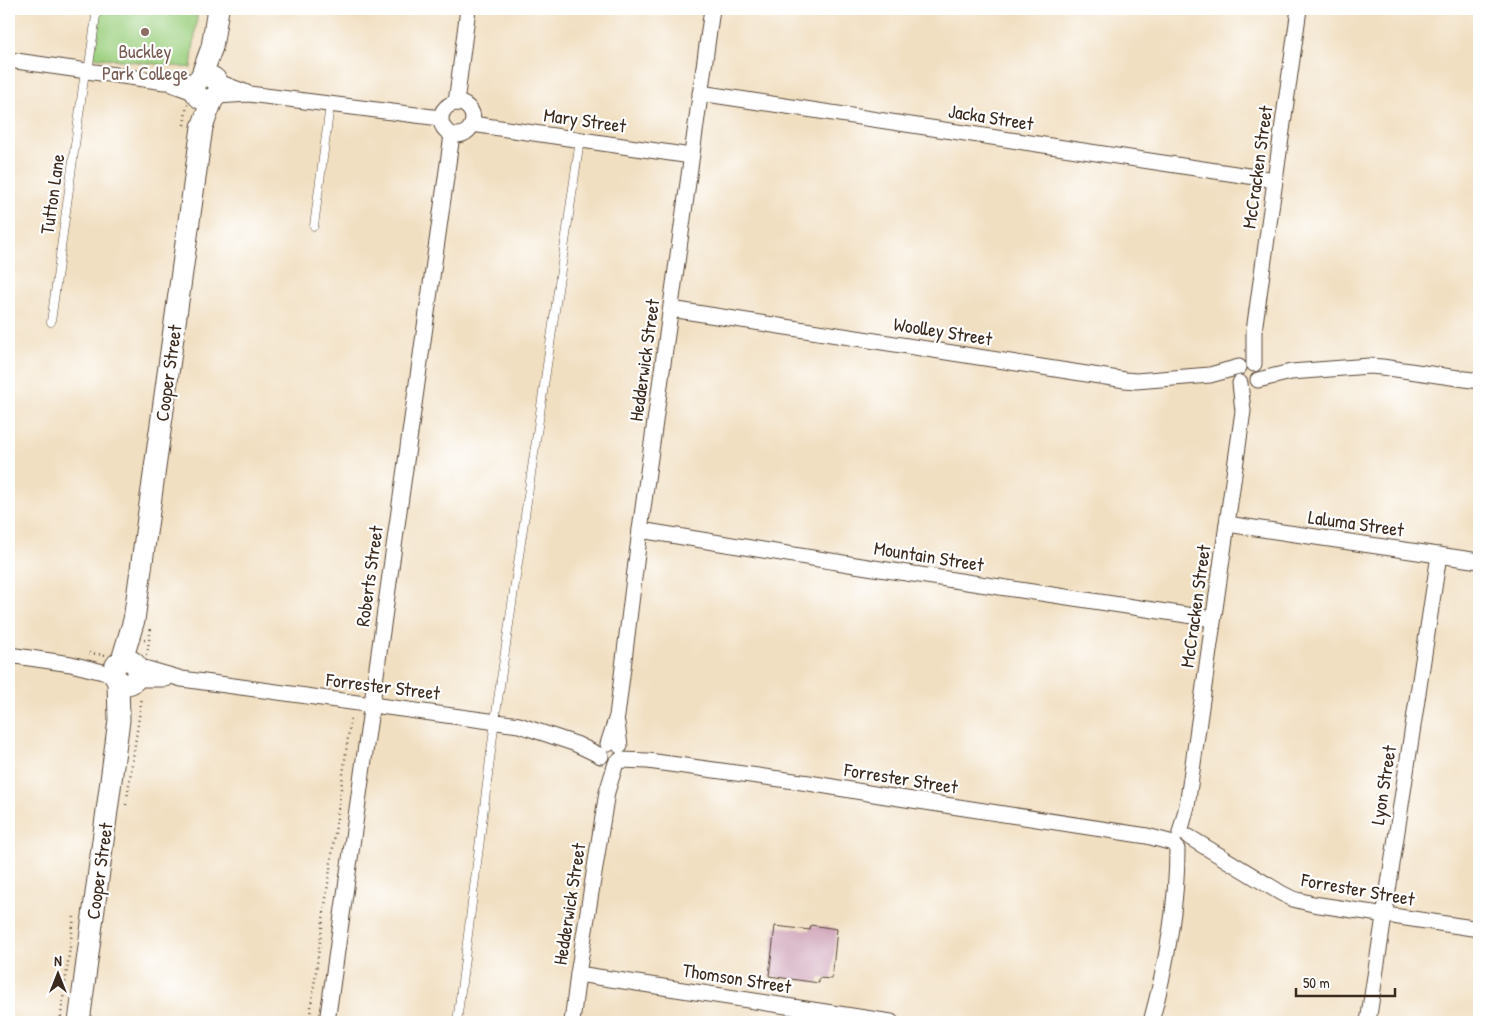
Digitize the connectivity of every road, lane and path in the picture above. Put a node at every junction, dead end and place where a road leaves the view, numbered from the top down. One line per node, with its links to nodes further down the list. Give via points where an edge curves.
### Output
1 (97, 9): 7 (lane, Tutton Lane)
2 (218, 9): 8 (street, Cooper Street)
3 (468, 9): 10 (street)
4 (712, 9): 9 (street, Hedderwick Street)
5 (1300, 9): 17 (street, McCracken Street)
6 (9, 60): 7 (street)
7 (87, 72): 8 (street); 20 (lane, Tutton Lane)
8 (207, 88): 11 (street); 29 (street, Cooper Street)
9 (700, 93): 16 (street, Hedderwick Street); 17 (street, Jacka Street)
10 (456, 103): 12 (street, via 446,108); 13 (street, via 470,109)
11 (330, 105): 12 (street); 18 (lane)
12 (440, 118): 14 (street, via 444,130)
13 (472, 124): 14 (street, via 462,135); 15 (street, Mary Street)
14 (452, 135): 30 (street, Roberts Street)
15 (580, 140): 16 (street, Mary Street); 32 (lane)
16 (691, 156): 19 (street, Hedderwick Street)
17 (1275, 180): 21 (street, McCracken Street)
18 (314, 226)
19 (671, 309): 21 (street, Woolley Street, via 1124,380); 24 (street, Hedderwick Street)
20 (51, 322)
21 (1248, 374): 22 (street, Woolley Street, via 1359,366); 23 (street, McCracken Street)
22 (1479, 381)
23 (1227, 524): 25 (street, Laluma Street); 27 (street, McCracken Street)
24 (640, 530): 27 (street, Mountain Street); 33 (street, Hedderwick Street)
25 (1439, 555): 26 (street, Laluma Street); 35 (street, Lyon Street)
26 (1479, 561)
27 (1213, 619): 34 (street, McCracken Street)
28 (9, 655): 29 (street, Forrester Street)
29 (126, 671): 30 (street, Forrester Street); 38 (street, Cooper Street)
30 (371, 706): 32 (street, Forrester Street); 40 (street, Roberts Street)
31 (352, 716): 39 (path)
32 (495, 720): 33 (street, Forrester Street); 41 (lane)
33 (612, 753): 34 (street, Forrester Street); 37 (street, Hedderwick Street)
34 (1182, 841): 35 (street, Forrester Street, via 1211,851 1293,899); 44 (street, McCracken Street, via 1163,976)
35 (1384, 914): 36 (street, Forrester Street); 45 (street, Lyon Street)
36 (1479, 929)
37 (578, 974): 42 (street, Hedderwick Street); 43 (street, Thomson Street)
38 (79, 1022)
39 (309, 1022)
40 (327, 1022)
41 (458, 1022)
42 (572, 1022)
43 (891, 1022)
44 (1151, 1022)
45 (1368, 1022)

